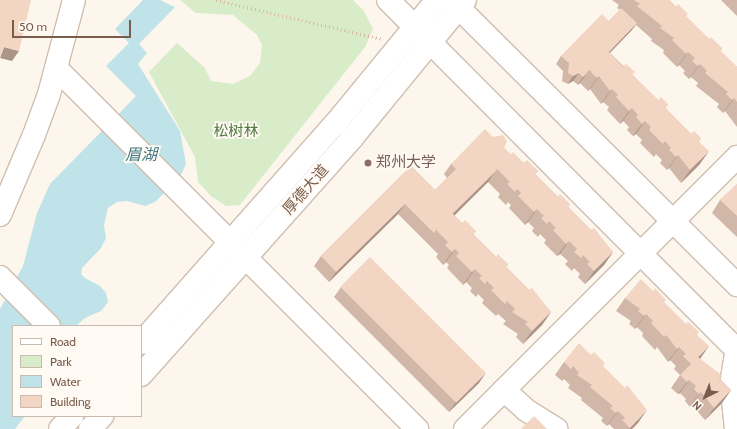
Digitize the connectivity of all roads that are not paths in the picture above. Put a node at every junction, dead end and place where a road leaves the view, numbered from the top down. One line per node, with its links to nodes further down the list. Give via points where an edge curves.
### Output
1 (74, 0): 7 (lane)
2 (388, 0): 5 (lane)
3 (437, 0): 5 (lane, 厚德大道)
4 (458, 3): 6 (lane, 厚德大道); 10 (lane)
5 (408, 35): 6 (lane); 11 (lane, 厚德大道, via 336,124)
6 (430, 42): 12 (lane); 13 (lane, 厚德大道, via 352,138)
7 (56, 68): 9 (lane, via 34,135); 11 (lane)
8 (736, 161): 10 (lane)
9 (0, 215)
10 (673, 221): 12 (lane); 15 (lane)
11 (231, 243): 13 (lane); 17 (lane, 厚德大道)
12 (641, 254): 18 (lane); 20 (lane)
13 (246, 258): 19 (lane, 厚德大道); 25 (lane)
14 (1, 279): 16 (lane)
15 (737, 285)
16 (48, 325)
17 (142, 342)
18 (737, 350): 28 (lane, via 731,383)
19 (142, 374)
20 (504, 390): 26 (lane); 27 (lane, via 526,410)
21 (71, 417): 23 (lane)
22 (101, 417): 24 (lane)
23 (60, 429)
24 (90, 429)
25 (417, 429)
26 (465, 429)
27 (557, 429)
28 (736, 429)

